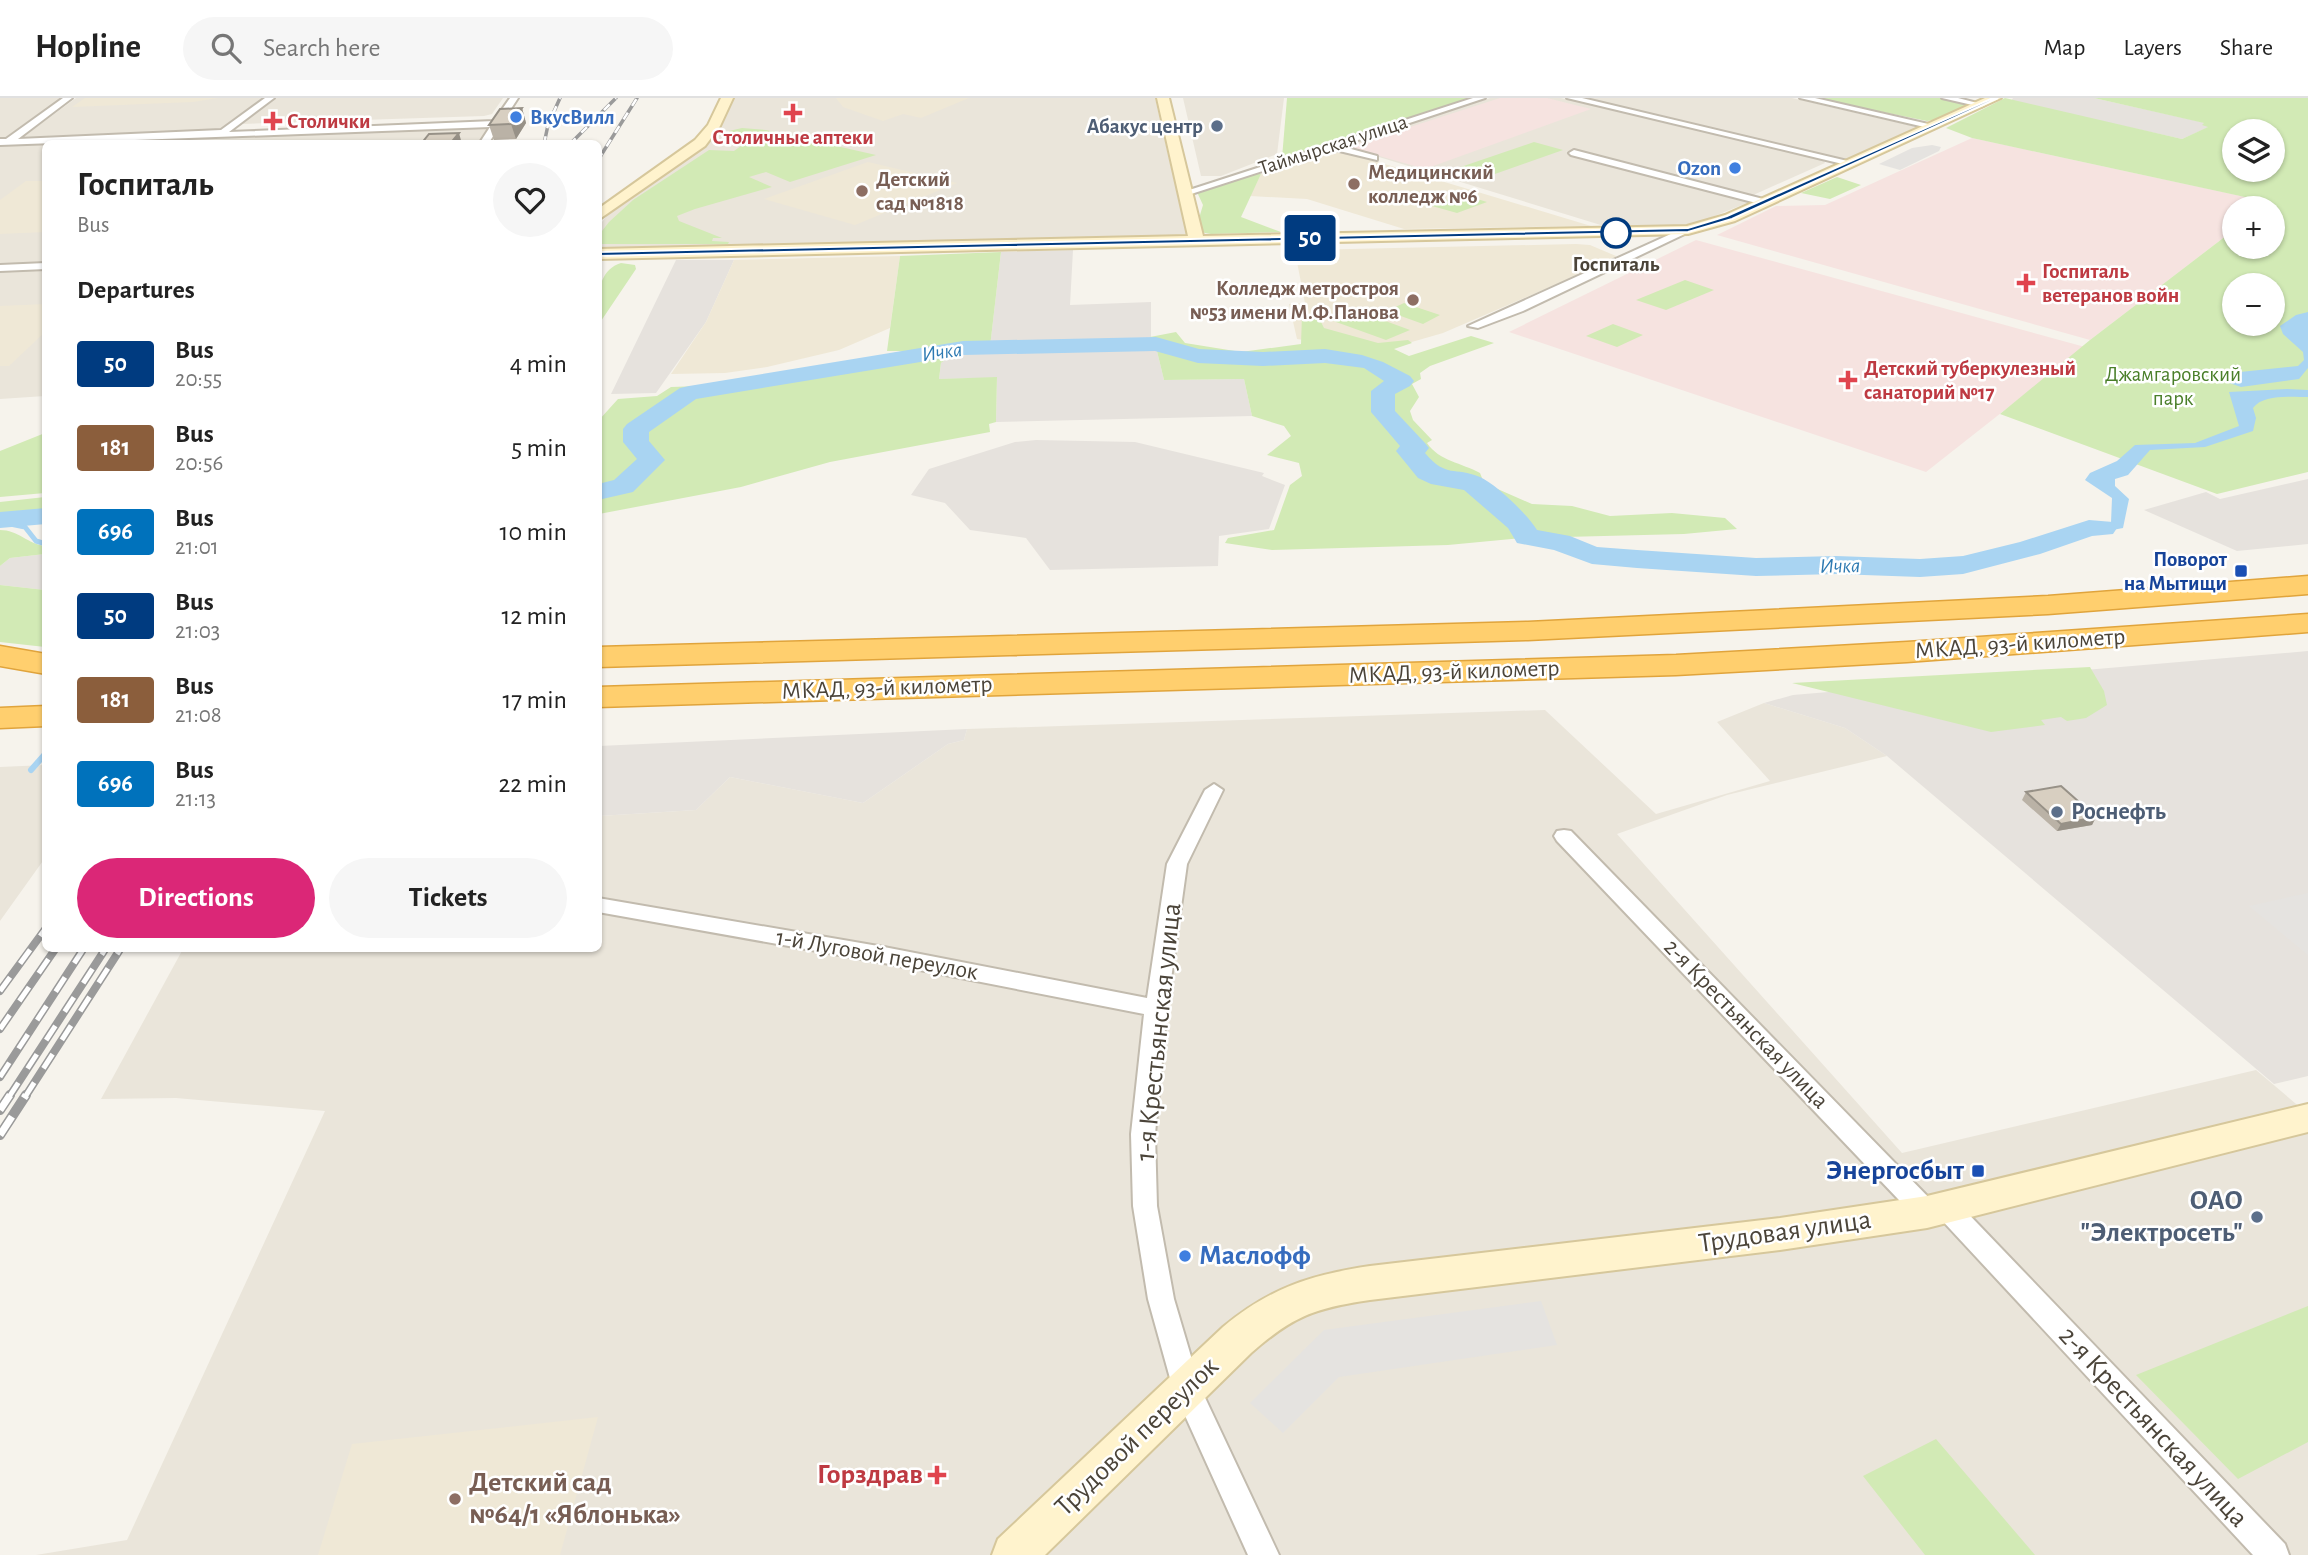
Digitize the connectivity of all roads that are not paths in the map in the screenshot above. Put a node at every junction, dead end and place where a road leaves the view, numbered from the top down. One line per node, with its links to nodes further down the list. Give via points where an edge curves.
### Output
1 (68, 98): 19 (street)
2 (270, 98): 14 (street)
3 (514, 98): 12 (street)
4 (727, 98): 26 (street, via 700,143)
5 (1163, 98): 24 (street)
6 (1481, 98): 20 (street, Таймырская улица)
7 (1571, 98): 23 (street)
8 (1804, 98): 13 (street)
9 (1946, 98): 11 (street)
10 (1995, 98): 11 (street)
11 (1980, 105): 13 (street)
12 (497, 121): 14 (street); 14 (street); 18 (street)
13 (1933, 126): 23 (street)
14 (225, 132): 16 (street); 17 (street)
15 (42, 140): 19 (street)
16 (48, 140)
17 (214, 140)
18 (485, 140)
19 (4, 142)
20 (1330, 146): 22 (street); 24 (street, Таймырская улица)
21 (1574, 153): 25 (street)
22 (1374, 158)
23 (1851, 163): 25 (street)
24 (1185, 193): 28 (street)
25 (1764, 202): 27 (street, via 1712,225)
26 (602, 213)
27 (1688, 230): 28 (street); 32 (street)
28 (1196, 240): 29 (street)
29 (602, 254)
30 (42, 266): 31 (street)
31 (0, 268)
32 (1474, 326)
33 (2308, 585): 36 (highway, МКАД, 93-й километр, via 2021,607 1541,631)
34 (2308, 623): 40 (highway, МКАД, 93-й километр, via 1676,665)
35 (0, 656): 37 (highway)
36 (602, 657)
37 (42, 663)
38 (42, 675): 39 (highway)
39 (0, 677)
40 (602, 697)
41 (42, 716): 42 (highway)
42 (0, 718)
43 (1214, 790): 46 (street, 1-я Крестьянская улица, via 1177,864)
44 (1564, 836): 48 (street, 2-я Крестьянская улица)
45 (602, 906): 46 (street, 1-й Луговой переулок)
46 (1156, 1008): 50 (street, 1-я Крестьянская улица, via 1143,1134 1145,1206 1160,1299)
47 (2308, 1118): 48 (street, Трудовая улица)
48 (1936, 1210): 49 (street, Трудовая улица, via 1780,1234 1322,1290 1287,1301); 53 (street, 2-я Крестьянская улица)
49 (1260, 1320): 50 (street, Трудовой переулок)
50 (1186, 1389): 51 (street, Трудовой переулок); 52 (street, 1-я Крестьянская улица)
51 (1014, 1555)
52 (1264, 1555)
53 (2274, 1555)

